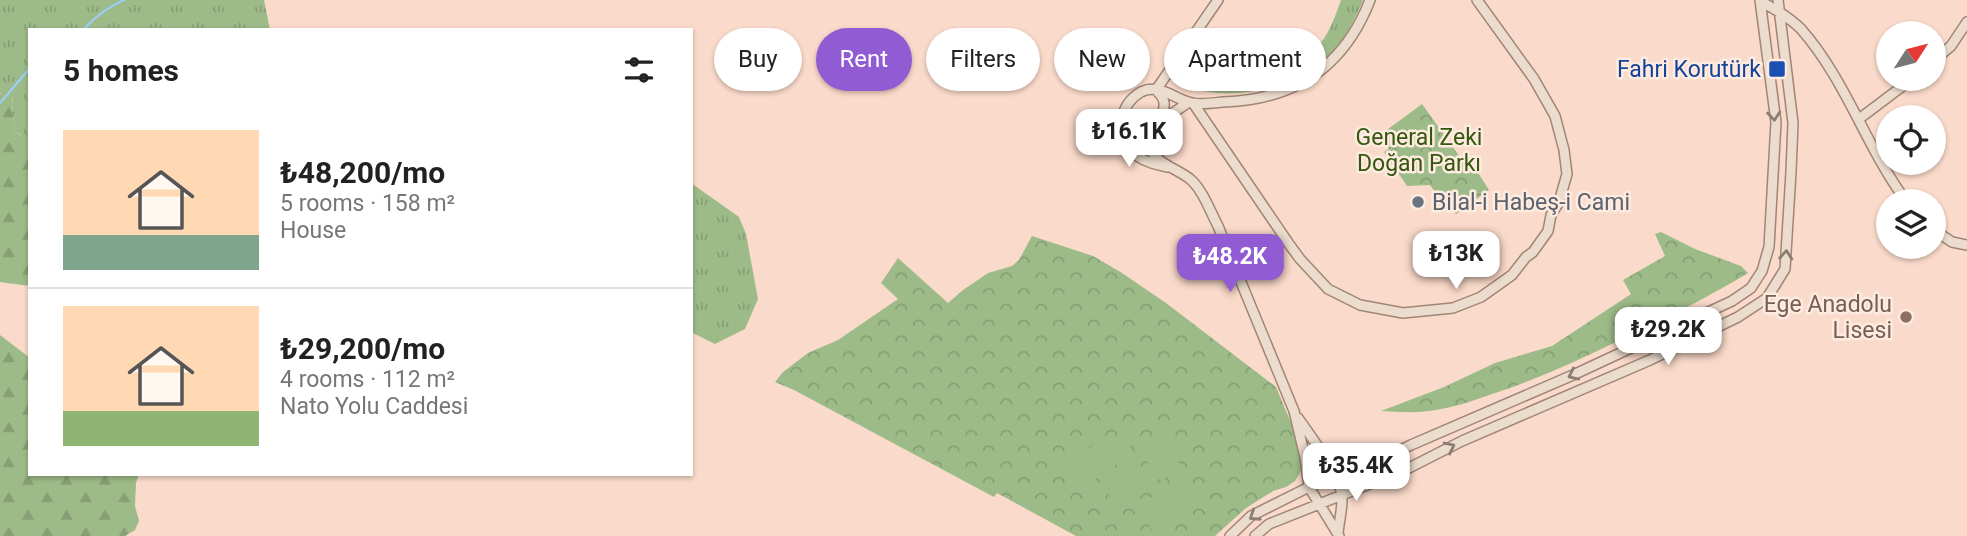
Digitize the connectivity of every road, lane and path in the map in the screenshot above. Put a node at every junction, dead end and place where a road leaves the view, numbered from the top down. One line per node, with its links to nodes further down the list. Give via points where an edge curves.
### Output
1 (1217, 0): 9 (street)
2 (1370, 0): 11 (street, via 1341,51 1318,74 1283,93 1243,102)
3 (1477, 0): 11 (street, via 1555,116 1567,174 1548,231 1533,252 1499,286 1453,308 1403,313 1360,305 1328,289 1300,259)
4 (1778, 0): 6 (street)
5 (1760, 1): 6 (street); 20 (street, one-way to 20, via 1776,121 1769,247 1751,288 1573,375)
6 (1779, 11): 12 (street, via 1800,28 1824,60); 22 (street, one-way to 6, via 1650,360 1768,298 1785,270 1793,123)
7 (1967, 22): 8 (street)
8 (1946, 50)
9 (1156, 90): 11 (street); 13 (street, via 1164,102); 14 (street, via 1146,90 1126,104 1122,118)
10 (1896, 91): 12 (street)
11 (1191, 103): 13 (street)
12 (1859, 119): 16 (street)
13 (1154, 125): 14 (street, via 1140,136); 15 (street, via 1151,149)
14 (1126, 131): 15 (street, via 1131,151 1140,159)
15 (1172, 168): 19 (street, via 1191,180 1218,226)
16 (1898, 189)
17 (1946, 238): 18 (street)
18 (1967, 245)
19 (1294, 411): 20 (street); 21 (street)
20 (1335, 478): 21 (street); 22 (street)
21 (1309, 487): 23 (street); 25 (street, one-way to 25, via 1251,516)
22 (1342, 495): 23 (street); 24 (street)
23 (1318, 504): 24 (street); 26 (street, via 1269,524)
24 (1338, 535)
25 (1230, 536)
26 (1255, 536)

